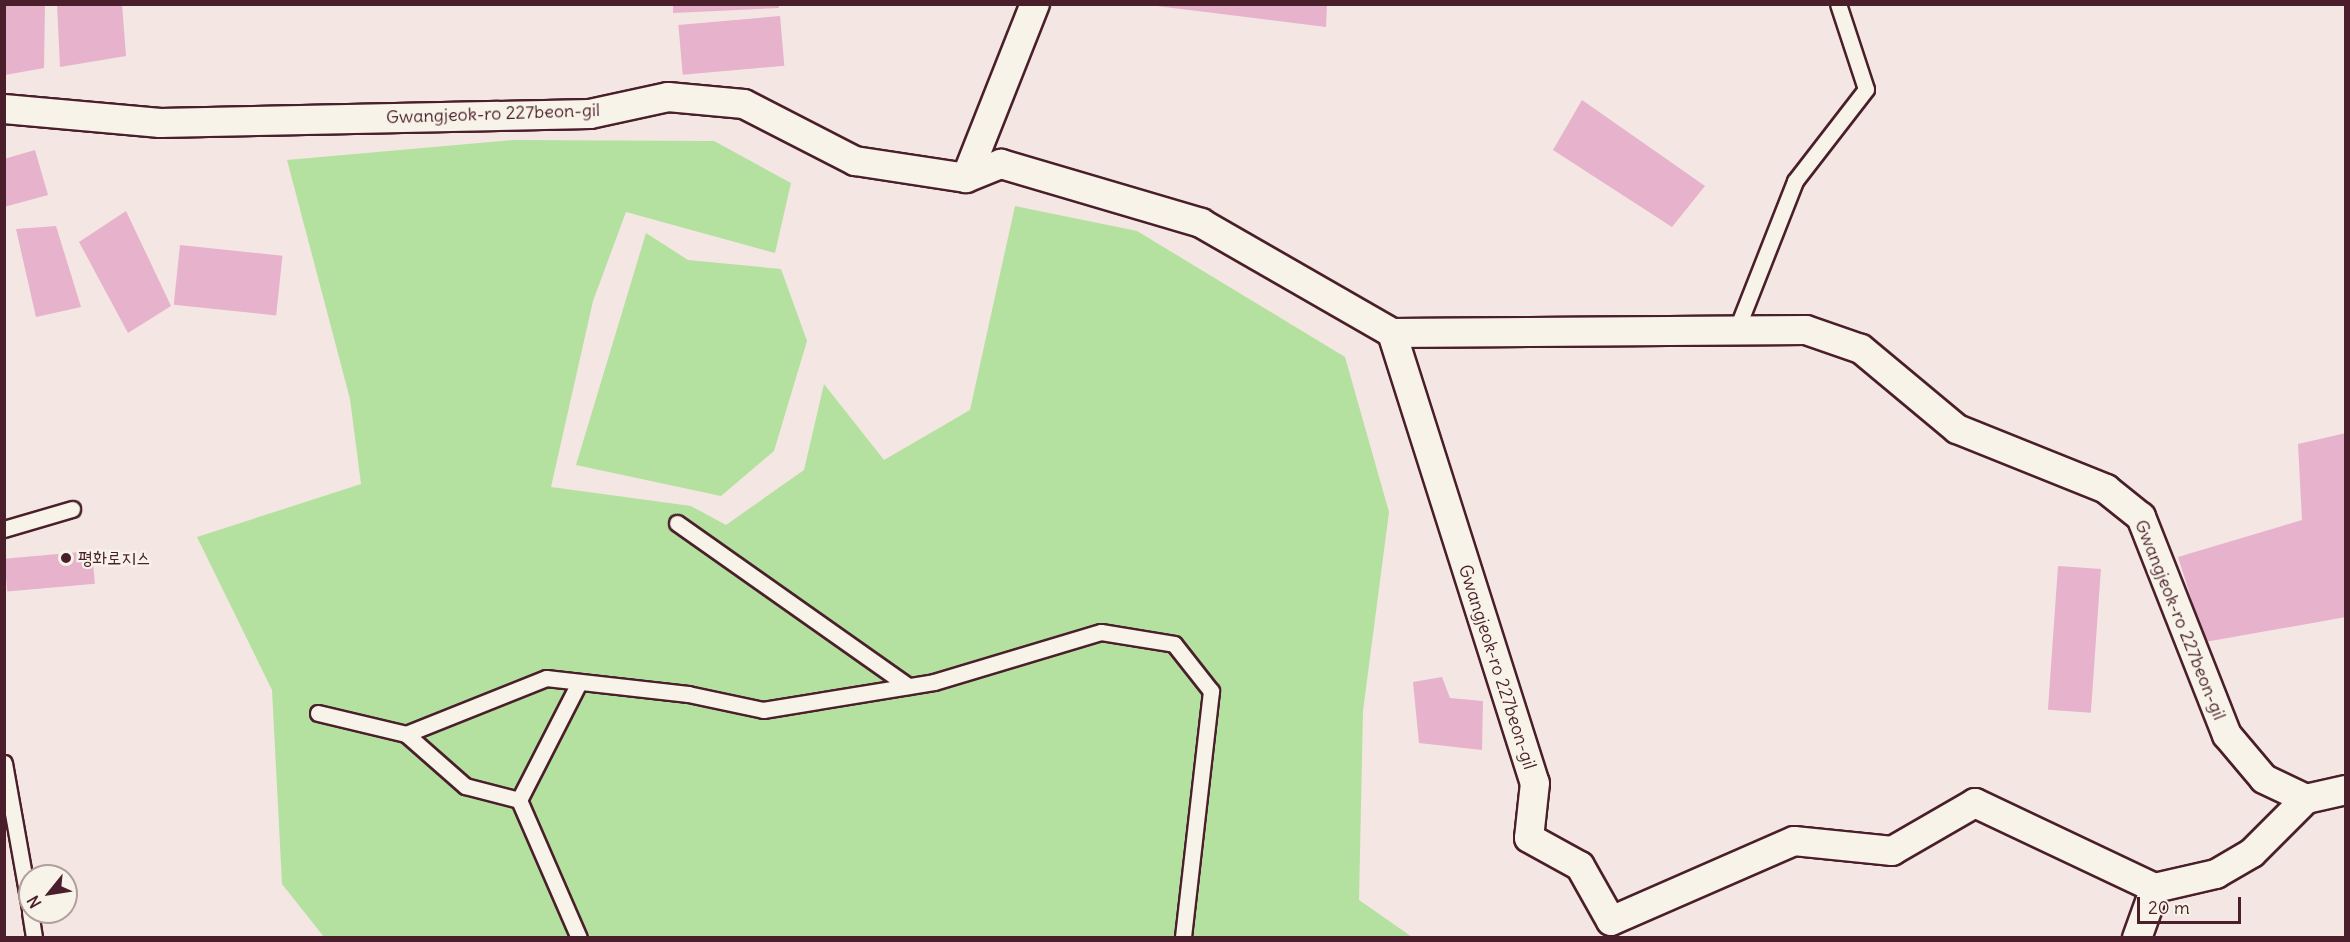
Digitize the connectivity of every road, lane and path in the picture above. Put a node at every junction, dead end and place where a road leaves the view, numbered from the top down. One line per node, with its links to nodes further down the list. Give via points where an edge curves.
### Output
1 (1035, 4): 4 (street)
2 (1838, 4): 5 (lane, via 1866,89 1795,181)
3 (4, 109): 4 (street, Gwangjeok-ro 227beon-gil, via 160,123 590,114 668,97 744,104 855,161)
4 (966, 178): 6 (street, via 1000,164 1201,223)
5 (1736, 331): 6 (street, Gwangjeok-ro 227beon-gil); 17 (street, Gwangjeok-ro 227beon-gil, via 1806,330 1861,349 1957,429 2106,489 2141,517 2227,735 2264,779)
6 (1392, 333): 19 (street, Gwangjeok-ro 227beon-gil, via 1535,783 1529,838 1580,866 1611,921 1794,841 1892,851 1975,803)
7 (72, 509): 9 (lane)
8 (677, 523): 11 (lane)
9 (4, 529)
10 (579, 683): 11 (lane, via 688,694 762,710); 13 (lane, via 546,678); 16 (lane)
11 (908, 686): 21 (lane, via 1101,632 1174,644 1211,691)
12 (318, 713): 13 (lane)
13 (406, 734): 16 (lane, via 465,786)
14 (4, 763): 18 (lane)
15 (2346, 790): 17 (street)
16 (519, 800): 20 (lane)
17 (2306, 800): 19 (street, via 2252,854 2216,874)
18 (22, 864)
19 (2155, 888): 22 (street)
20 (579, 938)
21 (1183, 938)
22 (2137, 938)

